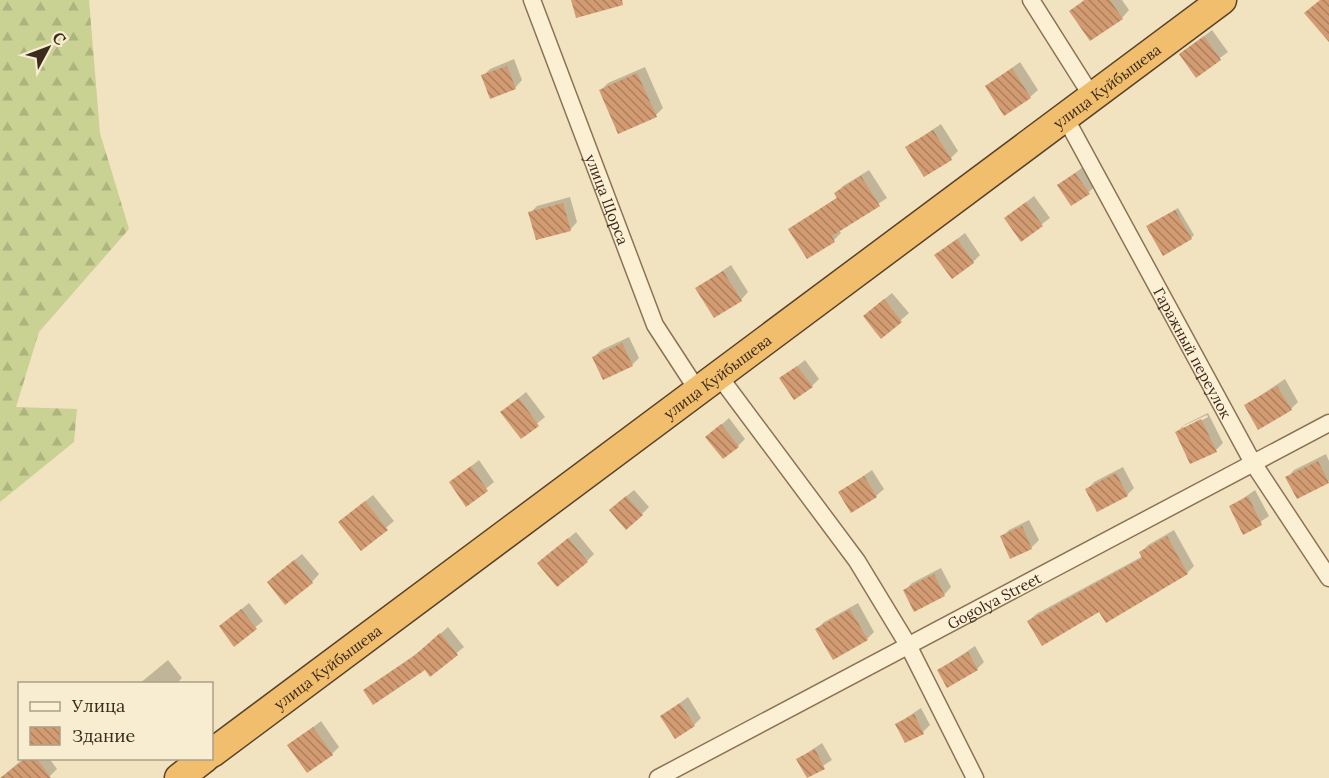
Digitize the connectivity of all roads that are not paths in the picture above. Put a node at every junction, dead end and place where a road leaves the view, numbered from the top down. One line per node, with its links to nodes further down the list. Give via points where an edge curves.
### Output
1 (531, 0): 6 (street, улица Щорса, via 655,325)
2 (1031, 0): 4 (street)
3 (1222, 0): 4 (highway, улица Куйбышева)
4 (1093, 98): 5 (highway, улица Куйбышева)
5 (1066, 119): 6 (highway, улица Куйбышева); 8 (street, Гаражный переулок)
6 (709, 383): 10 (street, улица Щорса, via 857,561); 11 (highway, улица Куйбышева)
7 (1329, 423): 8 (street, Gogolya Street)
8 (1253, 463): 9 (street, Гаражный переулок); 10 (street, Gogolya Street)
9 (1329, 578)
10 (908, 645): 14 (street, Gogolya Street); 15 (street, улица Щорса)
11 (213, 752)
12 (204, 760): 13 (highway)
13 (178, 778)
14 (658, 778)
15 (975, 778)

